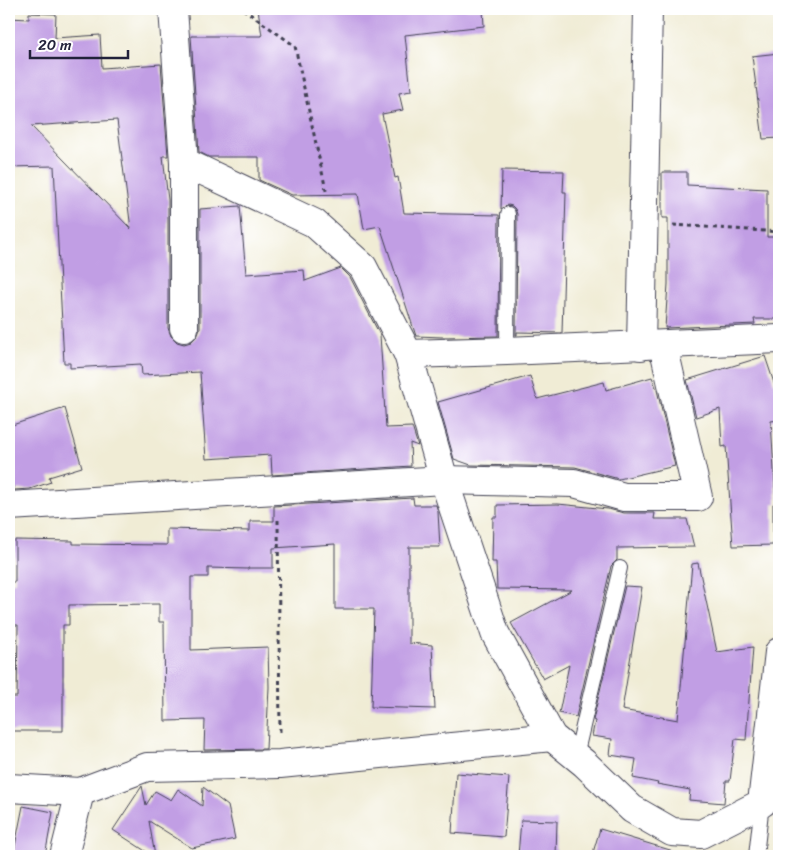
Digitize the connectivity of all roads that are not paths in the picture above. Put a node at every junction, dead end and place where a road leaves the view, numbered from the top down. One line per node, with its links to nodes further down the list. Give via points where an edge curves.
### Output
1 (173, 9): 3 (street)
2 (648, 9): 7 (street, via 643,223)
3 (184, 162): 5 (street); 9 (street, via 314,223 363,266)
4 (508, 214): 8 (lane)
5 (184, 328)
6 (779, 339): 7 (street)
7 (652, 345): 8 (street); 10 (street, via 698,497 624,497 574,483)
8 (507, 351): 9 (street)
9 (408, 354): 10 (street)
10 (444, 480): 11 (street); 14 (street, via 495,633)
11 (9, 506)
12 (620, 568): 15 (lane)
13 (779, 652): 18 (street)
14 (552, 737): 15 (street); 17 (street, via 280,764 147,767)
15 (576, 756): 18 (street, via 632,809 672,832 701,834)
16 (9, 788): 17 (street)
17 (80, 792): 19 (street)
18 (762, 803): 20 (lane)
19 (64, 856)
20 (756, 856)

